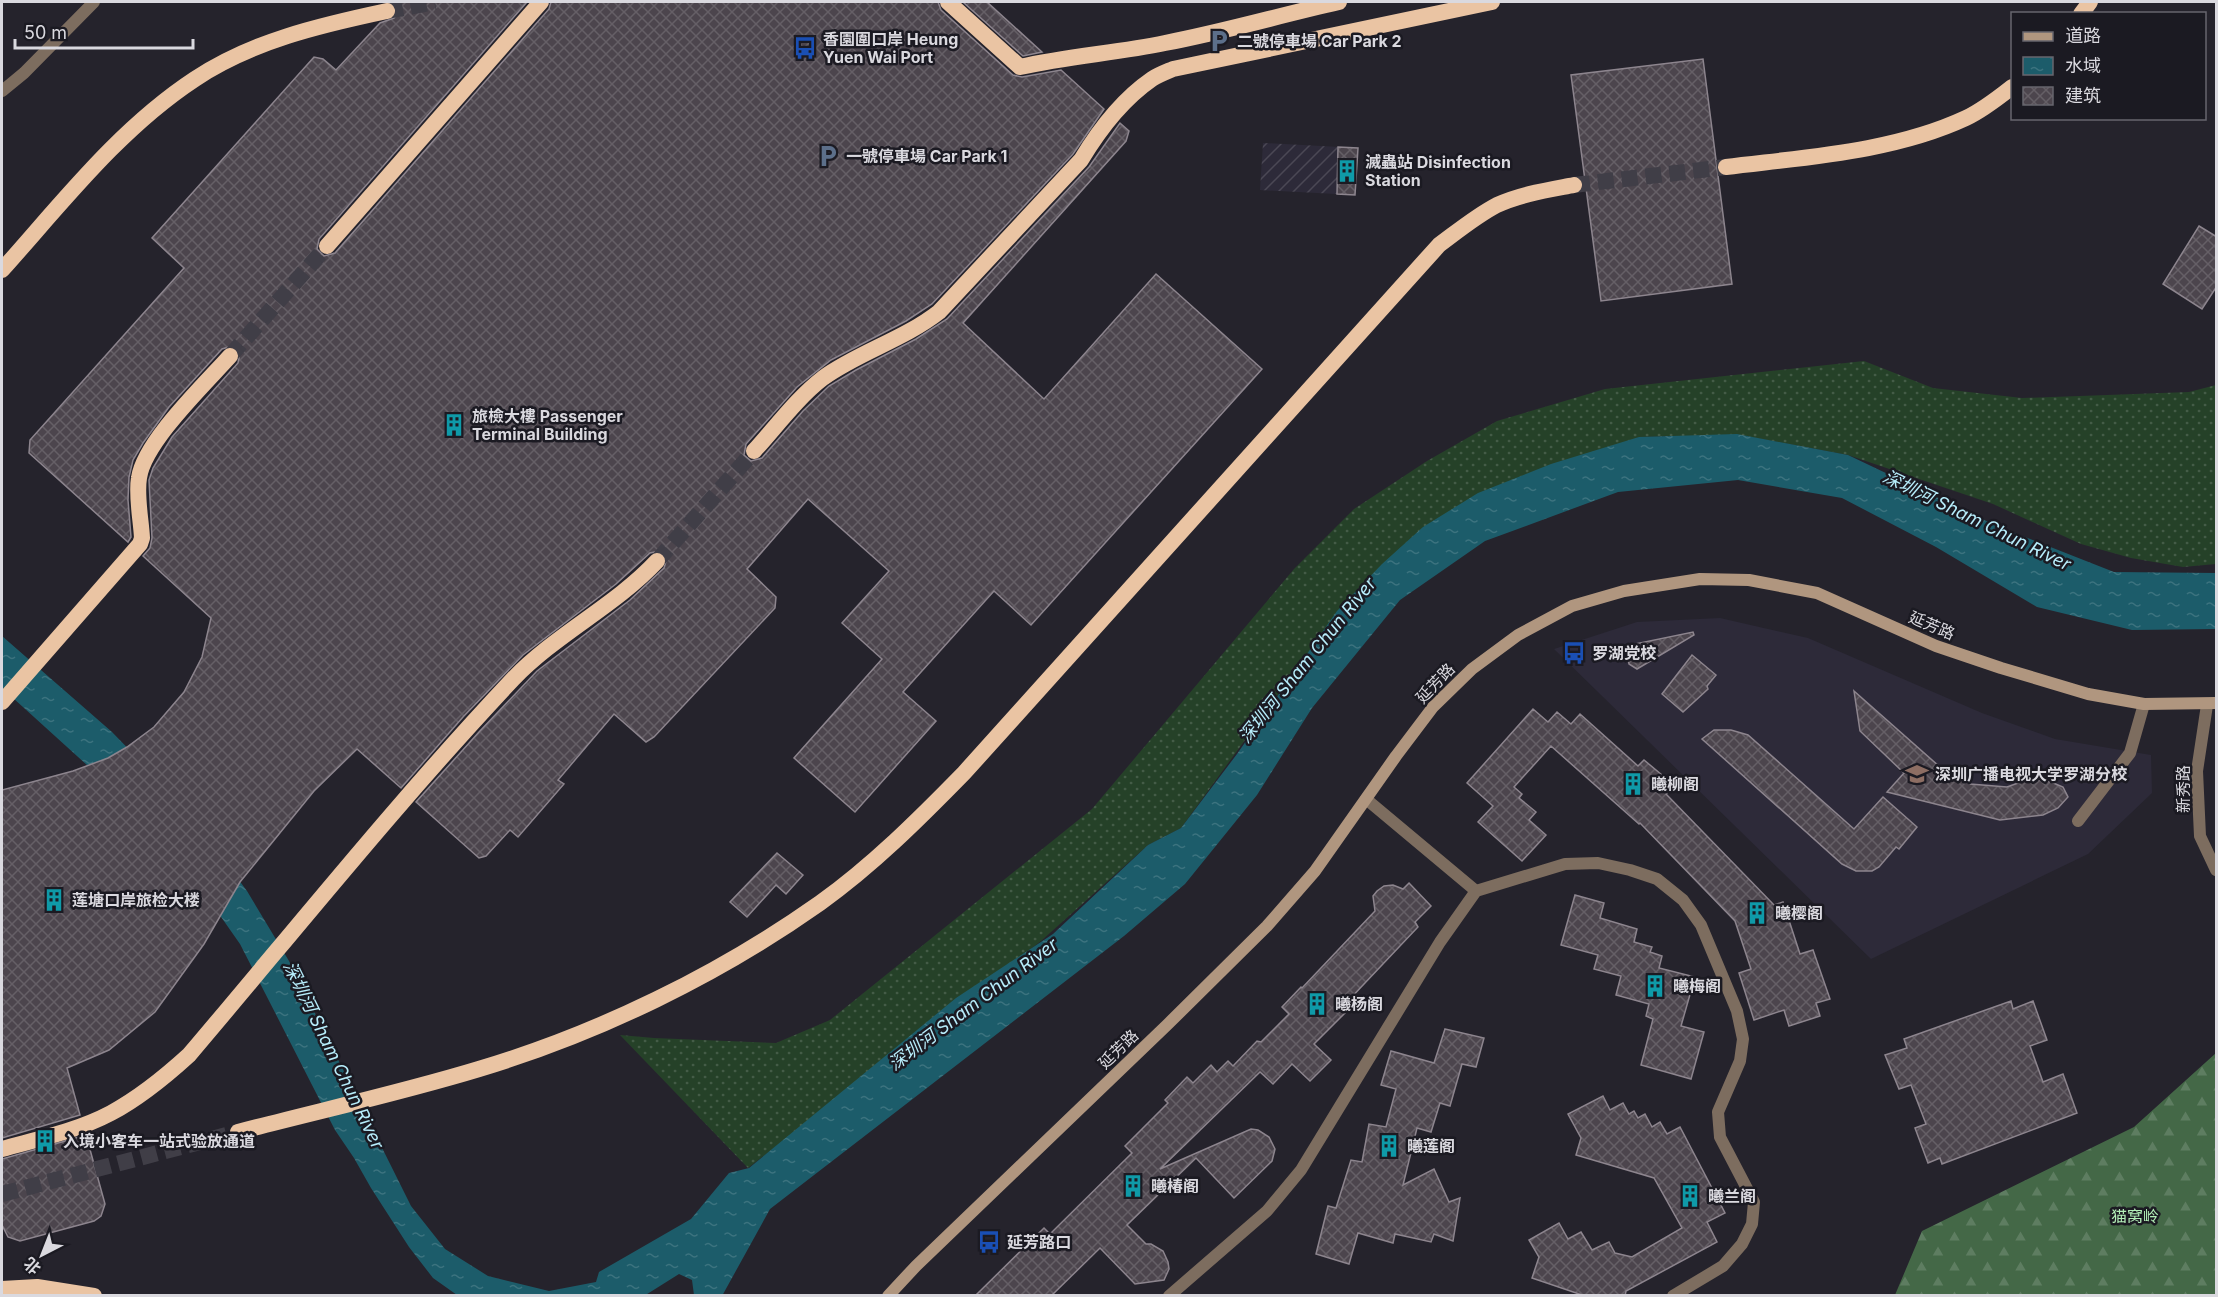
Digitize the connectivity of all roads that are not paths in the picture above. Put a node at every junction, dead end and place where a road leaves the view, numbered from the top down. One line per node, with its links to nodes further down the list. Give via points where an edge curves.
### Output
1 (94, 2): 8 (street)
2 (541, 2): 11 (highway)
3 (948, 2): 4 (highway, via 1020,67 1167,43)
4 (1339, 2)
5 (1492, 2): 14 (highway, via 1173,69 1152,79 1098,133 1082,160 939,312 919,327 822,379)
6 (387, 11): 12 (highway, via 279,39 196,78 129,132)
7 (2011, 88): 9 (highway, via 1966,118 1891,143)
8 (2, 91)
9 (1726, 167)
10 (1574, 185): 23 (highway, via 1535,192 1498,205 1439,245 919,820 820,902 710,972 572,1036 480,1069)
11 (327, 246)
12 (2, 270)
13 (230, 356): 16 (highway, via 144,458 138,480 142,538 135,549)
14 (754, 451)
15 (657, 561): 24 (highway, via 625,591 527,666 409,795 189,1055 168,1074 112,1113 73,1129)
16 (2, 702)
17 (2144, 704): 18 (main road, 延芳路); 19 (main road, 延芳路, via 2088,694 1936,646 1817,593 1749,580 1700,579 1624,591 1572,606 1518,635 1472,669 1433,708); 20 (street, via 2130,753)
18 (2212, 704): 21 (street, 新秀路, via 2197,771 2200,836)
19 (1366, 799): 22 (street); 28 (main road, 延芳路, via 1315,871 1267,926)
20 (2078, 821)
21 (2217, 870)
22 (1476, 891): 26 (street, via 1440,942 1301,1170 1267,1210); 29 (street, via 1565,864 1598,863 1657,879 1683,900 1701,925 1737,1011 1743,1039 1740,1061 1718,1112 1720,1137 1754,1202 1752,1224 1724,1266)
23 (238, 1132)
24 (2, 1149)
25 (2, 1289): 27 (highway, via 37,1287)
26 (1172, 1295)
27 (94, 1296)
28 (888, 1296)
29 (1673, 1296)

